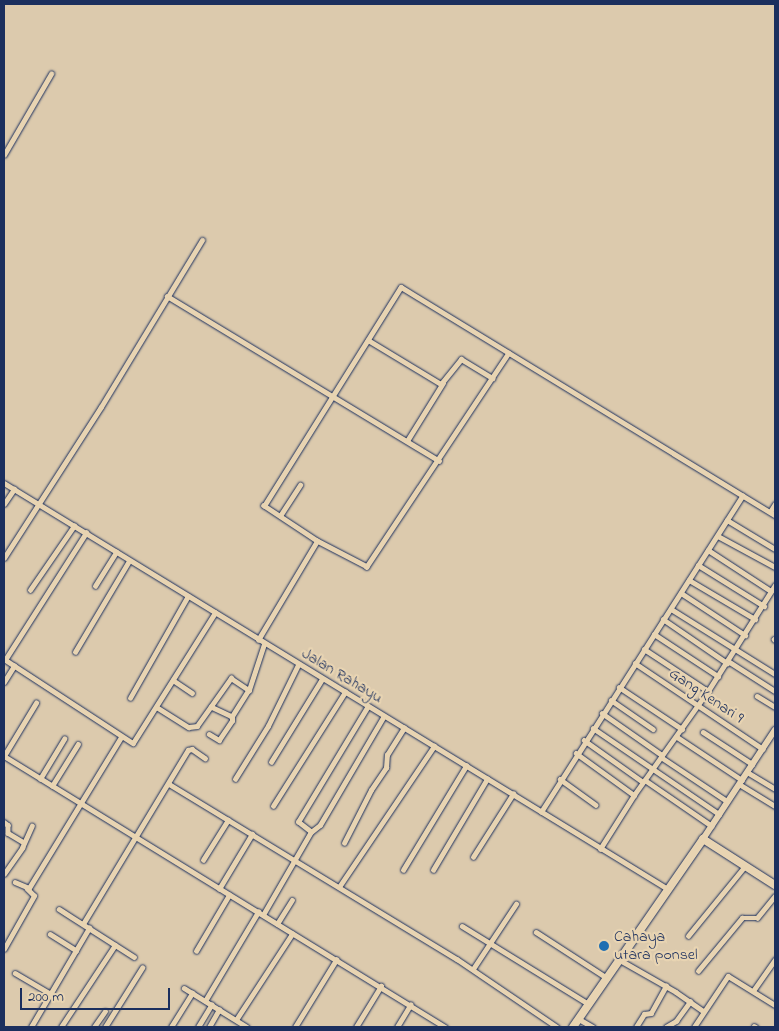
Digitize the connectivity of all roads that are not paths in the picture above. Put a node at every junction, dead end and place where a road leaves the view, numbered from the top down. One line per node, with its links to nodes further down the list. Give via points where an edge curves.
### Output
1 (51, 74): 2 (street)
2 (4, 155)
3 (202, 240): 4 (street)
4 (168, 296): 9 (street); 17 (street)
5 (368, 340): 6 (street, via 401,288); 8 (street); 9 (street)
6 (509, 353): 7 (street); 15 (street)
7 (493, 378): 8 (street, via 461,359); 11 (street)
8 (443, 383): 10 (street)
9 (334, 396): 10 (street); 20 (street, via 264,506)
10 (407, 441): 11 (street)
11 (438, 461): 25 (street, via 367,566)
12 (4, 483): 14 (street, Jalan Rahayu)
13 (300, 485): 20 (street)
14 (14, 489): 16 (street); 17 (street, Jalan Rahayu)
15 (742, 496): 19 (street); 21 (street)
16 (4, 504)
17 (37, 504): 22 (street, Jalan Rahayu); 29 (street)
18 (775, 504): 19 (street)
19 (773, 514)
20 (280, 516): 25 (street)
21 (727, 520): 24 (street); 26 (street)
22 (74, 526): 23 (street, Jalan Rahayu); 36 (street)
23 (86, 533): 28 (street, Jalan Rahayu); 53 (street)
24 (718, 536): 27 (street); 32 (street)
25 (317, 541): 48 (street)
26 (775, 549)
27 (708, 550): 31 (street); 38 (street)
28 (116, 552): 30 (street, Jalan Rahayu); 35 (street)
29 (4, 558)
30 (129, 560): 39 (street, Jalan Rahayu); 52 (street)
31 (698, 565): 33 (street); 41 (street)
32 (775, 567)
33 (689, 580): 37 (street); 45 (street)
34 (775, 585): 38 (street)
35 (95, 586)
36 (30, 590)
37 (681, 593): 42 (street); 47 (street)
38 (770, 593): 40 (street); 41 (street)
39 (188, 596): 43 (street, Jalan Rahayu); 70 (street)
40 (775, 598)
41 (764, 606): 45 (street)
42 (671, 609): 44 (street); 51 (street)
43 (215, 613): 48 (street, Jalan Rahayu); 61 (street)
44 (663, 619): 46 (street); 54 (street)
45 (755, 619): 47 (street)
46 (654, 634): 50 (street); 59 (street)
47 (745, 635): 51 (street)
48 (258, 640): 49 (street, Jalan Rahayu)
49 (264, 644): 56 (street, Jalan Rahayu); 64 (street)
50 (644, 649): 55 (street); 65 (street)
51 (736, 649): 54 (street); 58 (street)
52 (75, 652)
53 (4, 660): 57 (street)
54 (727, 662): 59 (street); 66 (street)
55 (635, 663): 63 (street); 75 (street, Gang Kenari 9)
56 (298, 665): 60 (street, Jalan Rahayu); 106 (street, via 268,726)
57 (14, 666): 62 (street); 88 (street)
58 (775, 674)
59 (718, 676): 65 (street)
60 (322, 679): 67 (street, Jalan Rahayu); 100 (street)
61 (173, 680): 68 (street); 77 (street)
62 (4, 682)
63 (619, 687): 71 (street); 84 (street)
64 (248, 690): 73 (street, via 229,678); 80 (street)
65 (708, 691): 75 (street)
66 (775, 691)
67 (344, 692): 74 (street, Jalan Rahayu); 119 (street)
68 (192, 693)
69 (758, 696): 76 (street)
70 (130, 698)
71 (611, 700): 78 (street); 83 (street)
72 (36, 703): 97 (street)
73 (214, 706): 77 (street, via 194,727); 80 (street)
74 (368, 706): 79 (street, Jalan Rahayu); 127 (street, via 298,822)
75 (698, 707): 84 (street); 95 (street, Gang Kenari 9)
76 (775, 707)
77 (158, 708): 88 (street, via 136,742 129,743)
78 (602, 713): 82 (street); 98 (street)
79 (384, 716): 81 (street, Jalan Rahayu); 127 (street, via 320,825)
80 (232, 717): 87 (street, via 219,740)
81 (404, 728): 94 (street, Jalan Rahayu); 132 (street, via 387,754 386,768 370,790)
82 (592, 728): 91 (street); 103 (street)
83 (653, 729)
84 (682, 729): 89 (street)
85 (775, 730): 92 (street)
86 (703, 732): 101 (street)
87 (209, 734)
88 (121, 737): 117 (street)
89 (677, 737): 98 (street); 110 (street)
90 (64, 739): 105 (street)
91 (584, 740): 96 (street); 109 (street)
92 (772, 742): 95 (street)
93 (78, 744): 112 (street)
94 (434, 746): 102 (street, Jalan Rahayu); 143 (street)
95 (763, 749): 101 (street)
96 (576, 753): 108 (street); 115 (street)
97 (4, 756): 105 (street)
98 (662, 756): 103 (street); 116 (street)
99 (205, 758): 111 (street, via 189,748)
100 (271, 762)
101 (752, 764): 104 (street)
102 (466, 766): 107 (street, Jalan Rahayu); 138 (street)
103 (653, 768): 109 (street); 122 (street)
104 (747, 772): 110 (street); 113 (street)
105 (40, 779): 112 (street)
106 (235, 779)
107 (487, 779): 114 (street, Jalan Rahayu); 139 (street)
108 (560, 779): 118 (street); 121 (street)
109 (644, 781): 115 (street); 126 (street)
110 (740, 782): 116 (street); 120 (street)
111 (169, 784): 123 (street); 129 (street)
112 (52, 786): 117 (street)
113 (775, 789)
114 (513, 794): 121 (street, Jalan Rahayu); 134 (street)
115 (634, 795): 133 (street)
116 (727, 802): 122 (street)
117 (80, 804): 129 (street); 144 (street)
118 (596, 805)
119 (273, 806)
120 (775, 806)
121 (541, 812): 133 (street, Jalan Rahayu)
122 (719, 814): 126 (street)
123 (228, 820): 128 (street); 136 (street)
124 (4, 822): 131 (street, via 8,833)
125 (32, 826): 131 (street)
126 (712, 826): 130 (street)
127 (311, 832): 135 (street)
128 (252, 834): 135 (street); 145 (street)
129 (136, 838): 145 (street); 153 (street)
130 (703, 839): 137 (main road); 146 (main road)
131 (23, 842): 140 (street)
132 (344, 843)
133 (600, 849): 146 (street, Jalan Rahayu)
134 (473, 857)
135 (295, 859): 143 (street); 152 (street)
136 (204, 860)
137 (745, 866): 142 (main road); 160 (street)
138 (403, 870)
139 (433, 870)
140 (4, 874)
141 (15, 882): 144 (street)
142 (774, 882)
143 (339, 887): 171 (street)
144 (27, 889): 163 (street, via 34,896)
145 (219, 889): 147 (street)
146 (668, 890): 168 (main road)
147 (229, 895): 152 (street); 165 (street)
148 (775, 896): 172 (street, via 758,918 742,918)
149 (292, 900): 154 (street)
150 (516, 904): 161 (street)
151 (59, 909): 153 (street)
152 (260, 913): 154 (street); 181 (street)
153 (83, 924): 156 (street)
154 (277, 924): 159 (street)
155 (462, 926): 161 (street)
156 (89, 928): 162 (street); 164 (street)
157 (536, 932): 174 (street)
158 (50, 934): 164 (street)
159 (292, 934): 167 (street); 191 (street)
160 (688, 936)
161 (490, 944): 171 (street); 183 (street)
162 (114, 945): 166 (street); 193 (street)
163 (4, 949)
164 (76, 950): 180 (street)
165 (196, 951)
166 (134, 957)
167 (336, 960): 175 (street); 200 (street)
168 (620, 960): 174 (main road); 176 (street)
169 (775, 960): 178 (street)
170 (142, 968): 195 (street)
171 (473, 969): 204 (street)
172 (698, 971)
173 (15, 973): 180 (street)
174 (607, 978): 183 (main road)
175 (381, 986): 185 (street); 201 (street)
176 (666, 986): 182 (street); 207 (street, via 650,1014 644,1014)
177 (184, 988): 179 (street)
178 (754, 991): 186 (street); 189 (street, via 727,977)
179 (192, 993): 181 (street); 196 (street)
180 (51, 994): 192 (street)
181 (205, 1001): 184 (street)
182 (690, 1002): 189 (street); 208 (street, via 677,1020)
183 (589, 1004): 190 (main road)
184 (211, 1005): 187 (street); 197 (street)
185 (410, 1005): 202 (street); 203 (street)
186 (775, 1005)
187 (219, 1010): 191 (street); 198 (street)
188 (105, 1011): 194 (street)
189 (703, 1011): 209 (street)
190 (579, 1019): 205 (main road); 206 (street)
191 (236, 1020): 199 (street)
192 (31, 1027)
193 (61, 1027)
194 (94, 1027)
195 (105, 1027)
196 (171, 1027)
197 (198, 1027)
198 (209, 1027)
199 (247, 1027)
200 (295, 1027)
201 (356, 1027)
202 (397, 1027)
203 (445, 1027)
204 (557, 1027)
205 (574, 1027)
206 (593, 1027)
207 (636, 1027)
208 (666, 1027)
209 (694, 1027)

